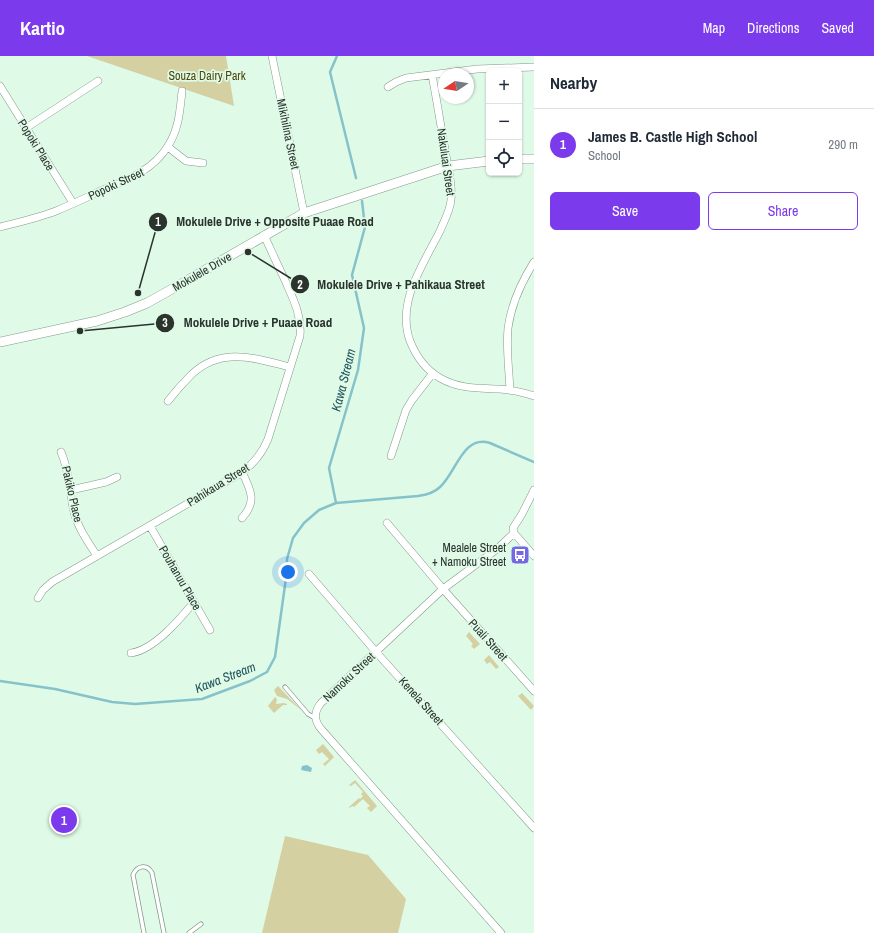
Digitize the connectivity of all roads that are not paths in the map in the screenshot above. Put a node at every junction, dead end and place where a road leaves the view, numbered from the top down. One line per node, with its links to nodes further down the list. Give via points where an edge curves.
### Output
1 (272, 56): 16 (street, Mikihilina Street)
2 (534, 67): 3 (street)
3 (432, 74): 6 (street, via 401,79); 14 (street, Nakuluai Street)
4 (98, 80): 8 (street)
5 (0, 86): 8 (street, Popoki Place)
6 (388, 87)
7 (182, 90): 9 (street, Popoki Street, via 177,125)
8 (26, 128): 15 (street, Popoki Place)
9 (168, 147): 13 (street, via 186,161); 15 (street, Popoki Street, via 143,172)
10 (522, 159): 11 (street)
11 (534, 159)
12 (486, 161): 14 (street, Mokulele Drive)
13 (203, 163)
14 (448, 166): 16 (street, Mokulele Drive); 22 (street, Nakuluai Street, via 452,191 450,208 410,291 406,309 407,328 412,346 421,361)
15 (73, 204): 17 (street, Popoki Street, via 40,217)
16 (304, 213): 18 (street, Mokulele Drive)
17 (0, 227)
18 (264, 235): 20 (street, Mokulele Drive, via 147,303 125,312 98,321); 21 (street, Pahikaua Street, via 300,319 300,336)
19 (534, 262): 23 (street, via 516,298 510,319)
20 (0, 342)
21 (290, 367): 25 (street, via 243,356 218,359 197,370); 28 (street, Pahikaua Street, via 266,446 255,461)
22 (433, 373): 23 (street, Nakuluai Street, via 447,382 464,387); 27 (street, via 406,410)
23 (510, 390): 24 (street, Nakuluai Street)
24 (534, 396)
25 (168, 401)
26 (61, 452): 30 (street, Pakiko Place)
27 (391, 456)
28 (242, 472): 32 (street, via 249,486 251,498); 34 (street, Pahikaua Street)
29 (117, 477): 30 (street)
30 (71, 490): 36 (street, Pakiko Place, via 78,525)
31 (534, 490): 35 (street, Namoku Street, via 512,528)
32 (242, 518)
33 (387, 523): 39 (street, Puali Street)
34 (150, 526): 36 (street, Pahikaua Street); 41 (street, Pouhanuu Place)
35 (514, 533): 37 (street); 39 (street, Namoku Street, via 497,549)
36 (97, 556): 40 (street, Pahikaua Street, via 52,582)
37 (534, 556)
38 (309, 574): 43 (street, Kenela Street)
39 (442, 589): 43 (street, Namoku Street); 46 (street, Puali Street)
40 (38, 598)
41 (194, 602): 42 (street, Pouhanuu Place); 44 (street, via 178,621 149,647)
42 (210, 630)
43 (376, 652): 47 (street, Namoku Street, via 321,703 316,710); 48 (street, Kenela Street)
44 (131, 653)
45 (285, 688): 47 (lane)
46 (534, 692)
47 (315, 718): 53 (street, via 322,730)
48 (534, 828)
49 (201, 924): 52 (lane)
50 (144, 933): 51 (lane, via 133,875 136,869 142,866 152,873)
51 (164, 933)
52 (190, 933)
53 (501, 933)

